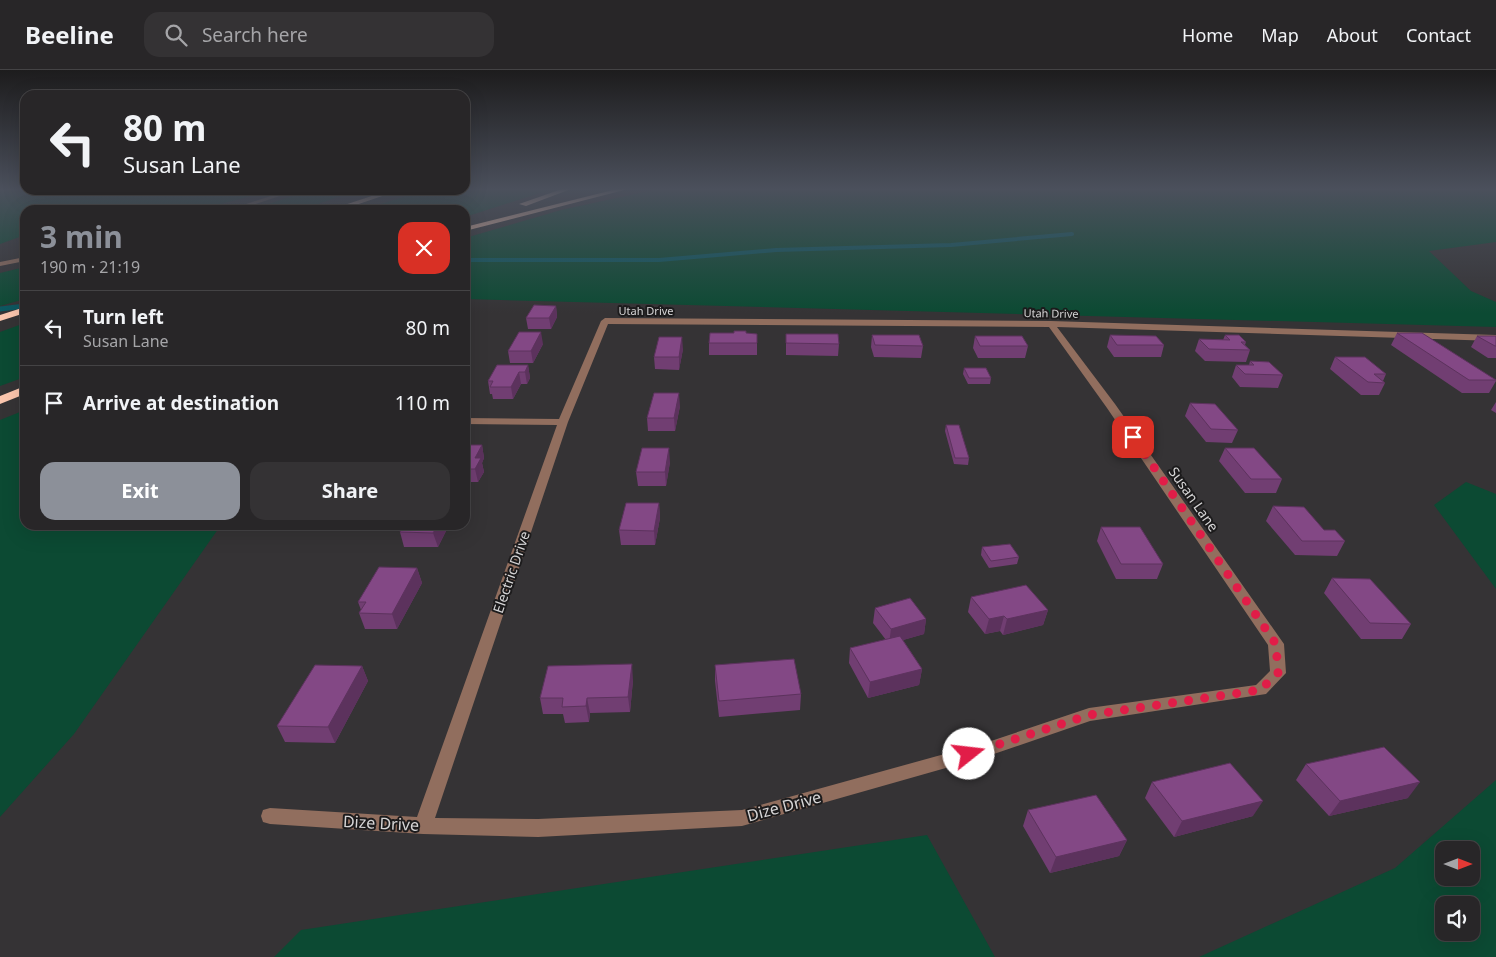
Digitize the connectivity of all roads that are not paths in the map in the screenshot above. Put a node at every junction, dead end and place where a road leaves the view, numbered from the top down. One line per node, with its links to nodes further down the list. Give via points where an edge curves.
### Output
1 (20, 260): 2 (street)
2 (0, 264)
3 (20, 312): 4 (highway)
4 (0, 318)
5 (605, 322): 6 (street, Utah Drive); 11 (street, Electric Drive)
6 (1051, 324): 7 (street, Utah Drive); 12 (street, Susan Lane, via 1276,644)
7 (1496, 338)
8 (20, 392): 9 (highway)
9 (0, 400)
10 (470, 421): 11 (street)
11 (563, 422): 14 (street, Electric Drive)
12 (1278, 673): 14 (street, Dize Drive, via 1260,690 1089,715 988,749 742,818 538,828)
13 (270, 816): 14 (street, Dize Drive)
14 (423, 826)

